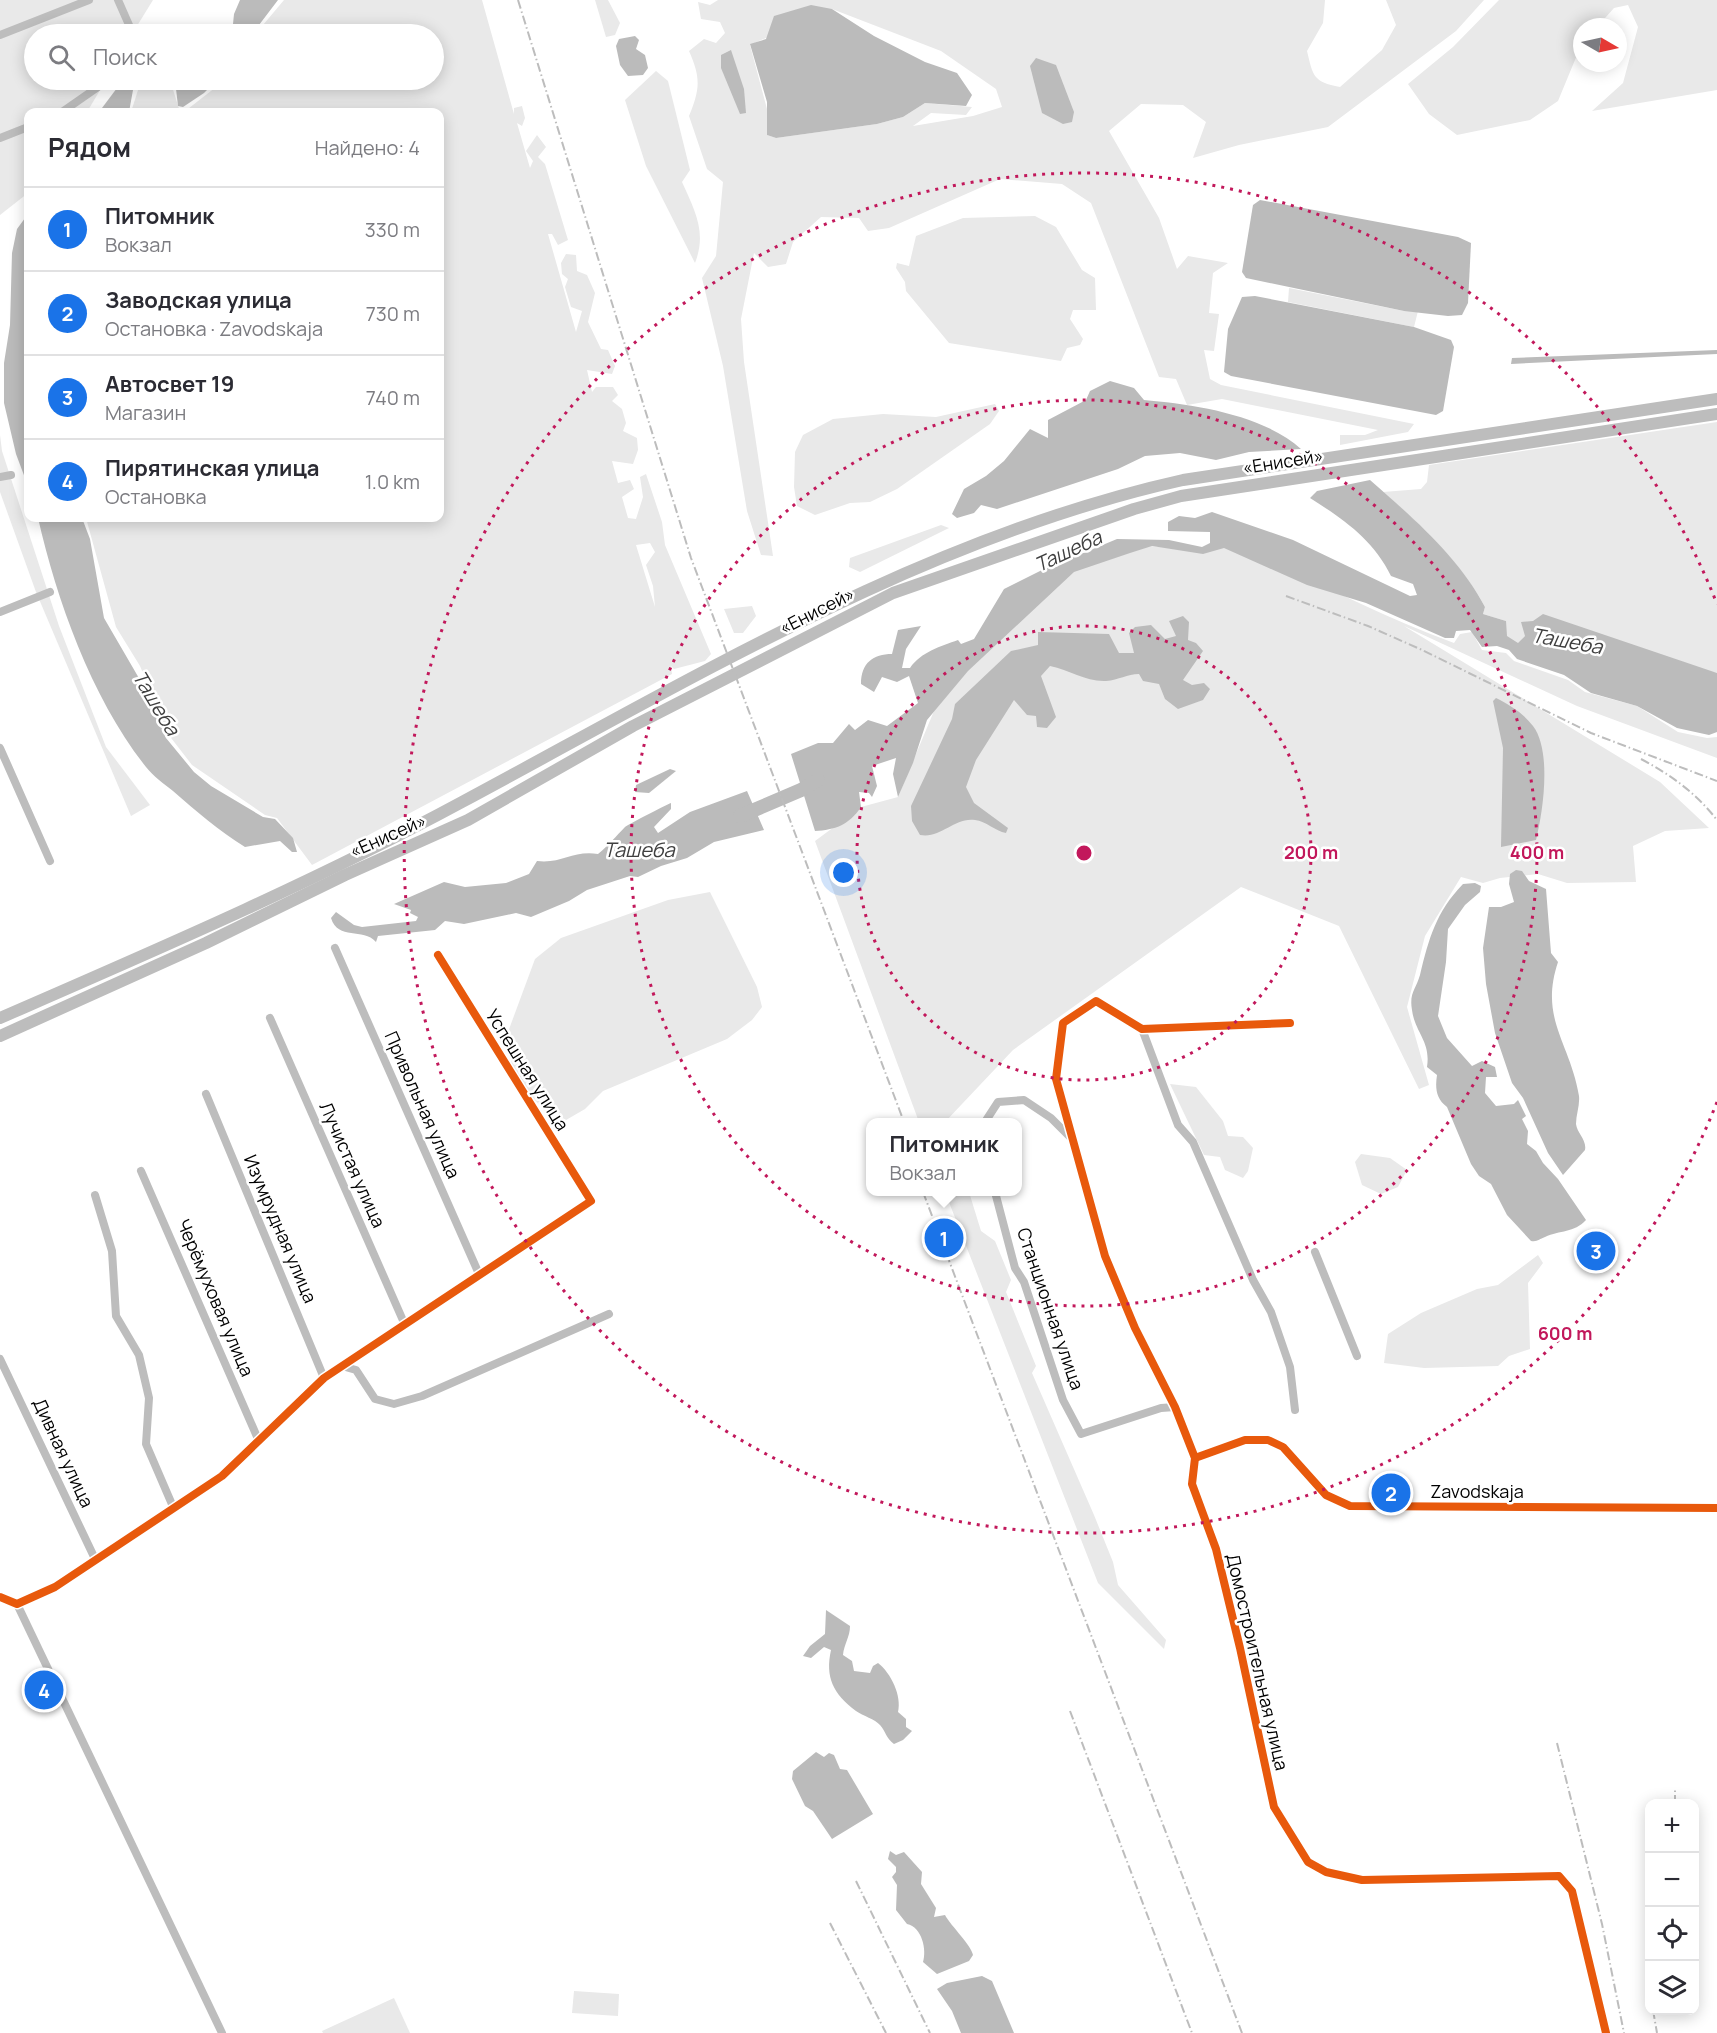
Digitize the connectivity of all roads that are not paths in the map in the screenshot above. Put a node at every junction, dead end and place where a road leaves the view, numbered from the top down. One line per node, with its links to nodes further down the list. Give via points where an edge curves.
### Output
1 (89, 0): 3 (street)
2 (118, 0): 4 (street)
3 (30, 24)
4 (129, 24)
5 (24, 26): 6 (street)
6 (0, 36)
7 (94, 90): 8 (street)
8 (68, 108)
9 (24, 129): 10 (street)
10 (0, 138)
11 (1717, 399): 21 (highway, «Енисей», via 1183,480 1132,491 1022,529 901,575 809,619 346,862 212,926)
12 (1717, 414): 25 (highway, «Енисей», via 1181,496 893,592 633,726 468,820)
13 (10, 475): 14 (street)
14 (0, 477)
15 (50, 592): 16 (street)
16 (0, 612)
17 (0, 748): 18 (street)
18 (50, 861)
19 (335, 948): 33 (street, Привольная улица)
20 (438, 955): 33 (street, Успешная улица, via 591,1202)
21 (0, 1018)
22 (270, 1018): 35 (street, Лучистая улица)
23 (1290, 1023): 24 (street)
24 (1142, 1029): 28 (street, Домостроительная улица, via 1096,1001 1063,1023 1056,1079); 41 (street, via 1178,1125 1193,1142 1253,1280 1271,1312 1290,1367)
25 (0, 1036)
26 (206, 1094): 39 (street, Изумрудная улица)
27 (988, 1118): 28 (street, via 998,1102 1024,1100 1051,1118)
28 (1076, 1143): 40 (street, Домостроительная улица, via 1105,1256 1135,1328)
29 (141, 1171): 42 (street, Черёмуховая улица)
30 (95, 1195): 45 (street, via 112,1251 116,1316 138,1355 149,1398 146,1444)
31 (996, 1196): 40 (street, Станционная улица, via 1015,1268 1024,1282 1063,1400 1082,1434)
32 (1315, 1252): 36 (street)
33 (479, 1274): 35 (street)
34 (609, 1314): 38 (street, via 422,1396 394,1404 375,1399 356,1370)
35 (405, 1325): 38 (street)
36 (1357, 1356)
37 (0, 1359): 46 (street, Дивная улица)
38 (342, 1366): 39 (street)
39 (324, 1378): 42 (street)
40 (1175, 1407): 43 (street, Домостроительная улица)
41 (1295, 1410)
42 (258, 1439): 45 (street, via 222,1476)
43 (1195, 1458): 44 (street, Zavodskaja, via 1245,1440 1268,1440 1282,1447 1326,1495 1350,1506); 50 (street, Домостроительная улица, via 1192,1484 1216,1549 1274,1807 1308,1862 1326,1872 1362,1880 1559,1876 1572,1891)
44 (1717, 1508)
45 (174, 1509): 46 (street)
46 (96, 1561): 48 (street, via 55,1587)
47 (0, 1596): 48 (street)
48 (17, 1604): 49 (street)
49 (222, 2033)
50 (1606, 2033)

